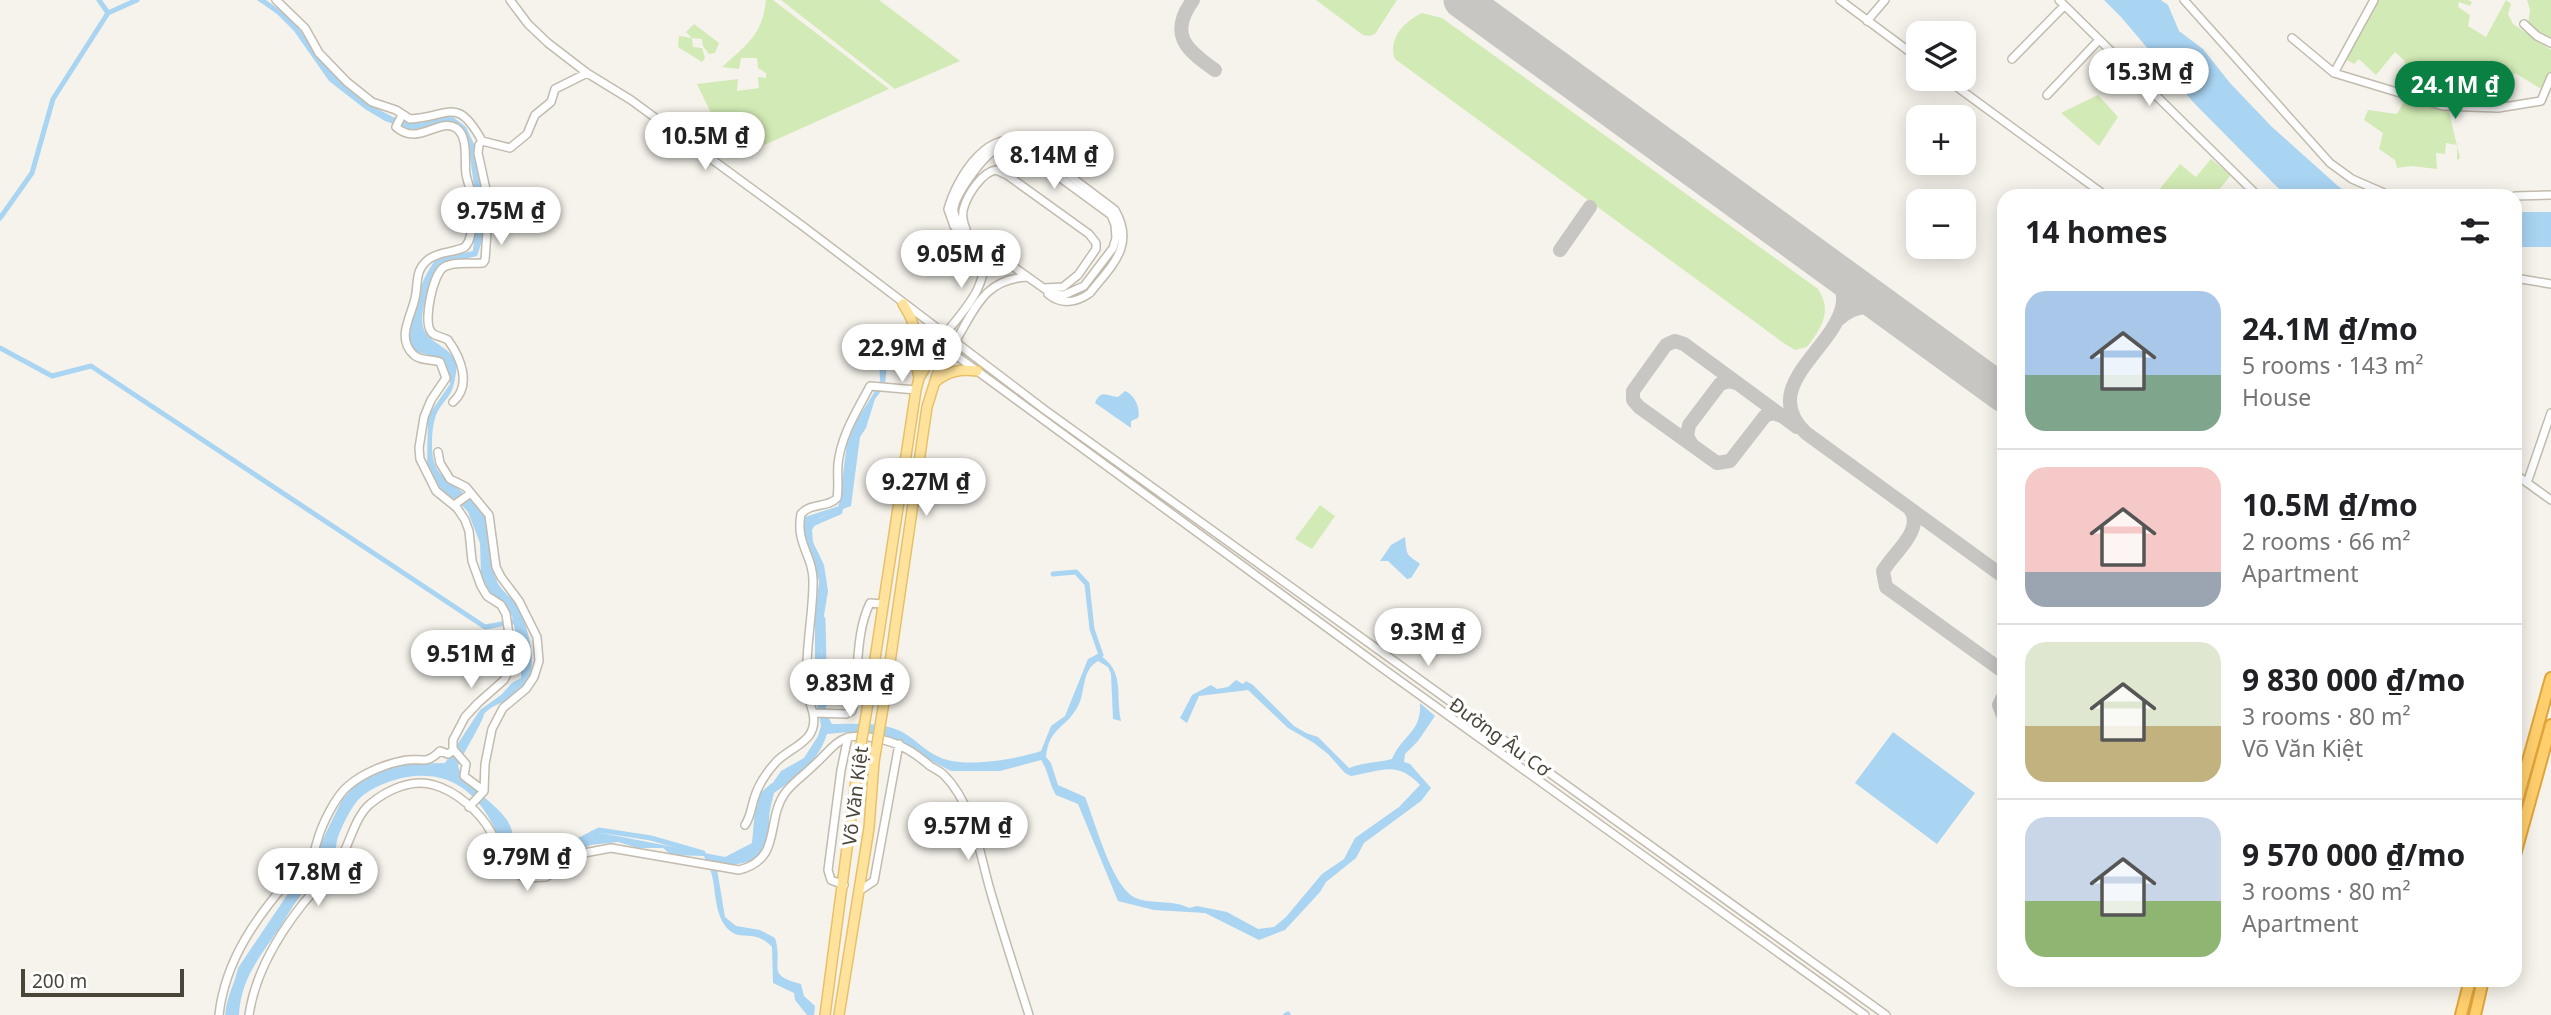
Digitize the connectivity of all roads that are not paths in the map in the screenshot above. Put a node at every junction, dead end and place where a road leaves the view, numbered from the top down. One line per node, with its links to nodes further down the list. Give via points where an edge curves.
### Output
1 (276, 0): 20 (street, via 347,82 372,102)
2 (510, 0): 15 (street, Đường Âu Cơ, via 548,43)
3 (1840, 0): 8 (street)
4 (1885, 0): 8 (street)
5 (2184, 0): 24 (street, via 2330,163)
6 (2374, 0): 16 (street)
7 (2062, 3): 11 (street); 14 (street)
8 (1867, 21): 13 (street)
9 (2524, 24): 12 (street)
10 (2292, 38): 16 (street)
11 (2099, 40): 19 (street); 23 (street)
12 (2551, 43)
13 (1906, 49)
14 (2012, 59)
15 (587, 72): 21 (street, via 555,89 551,102 514,146); 34 (street, Đường Âu Cơ)
16 (2334, 73): 17 (street, via 2443,106 2498,108 2541,100)
17 (2551, 77)
18 (1962, 91): 22 (street)
19 (2047, 94)
20 (401, 116): 21 (street, via 417,119 450,111 467,118); 33 (street, via 396,127 418,135 445,125 457,129 464,140 472,199 468,244 426,261 417,276)
21 (482, 141): 33 (street, via 478,153 489,203 485,260 443,268)
22 (2096, 189)
23 (2251, 189)
24 (2374, 189)
25 (2551, 195): 26 (street)
26 (2522, 196)
27 (970, 236): 28 (street); 32 (street, via 963,221 968,198 985,174 996,170 1007,175 1096,243 1093,256 1070,283); 32 (street, via 954,214 960,193 993,152 1016,147 1025,152 1111,215 1115,225 1113,248 1084,286 1064,295)
28 (983, 245): 29 (street); 36 (street, via 982,284)
29 (1027, 276): 32 (street); 37 (street, via 1010,277 989,290)
30 (2522, 279): 31 (street)
31 (2551, 284)
32 (1044, 288)
33 (424, 295): 44 (street, via 432,334 448,340 464,374 461,393); 53 (street, via 407,325 407,343 418,358 440,362 446,378 424,417 419,454 436,491)
34 (904, 304): 35 (street, Đường Âu Cơ); 41 (main road, via 913,322)
35 (927, 322): 36 (street, Đường Âu Cơ); 38 (street)
36 (945, 334): 37 (street, Đường Âu Cơ); 38 (main road, Võ Văn Kiệt)
37 (955, 342): 39 (main road, Võ Văn Kiệt); 45 (street, Đường Âu Cơ)
38 (939, 343): 39 (street, Đường Âu Cơ); 41 (main road, Võ Văn Kiệt)
39 (950, 351): 40 (street, Đường Âu Cơ); 42 (main road, Võ Văn Kiệt)
40 (977, 371): 42 (main road, via 951,372); 47 (street, Đường Âu Cơ)
41 (919, 378): 43 (main road, Võ Văn Kiệt)
42 (933, 387): 55 (main road, Võ Văn Kiệt)
43 (916, 390): 54 (main road, Võ Văn Kiệt); 58 (street, via 870,386 847,430 838,463 837,498 809,507 800,518 799,535 813,582 808,692)
44 (453, 402)
45 (1045, 410): 47 (street); 61 (street, Đường Âu Cơ)
46 (2551, 413): 50 (street)
47 (1040, 417): 64 (street, Đường Âu Cơ)
48 (438, 452): 51 (street, via 450,479)
49 (2522, 479): 50 (street)
50 (2527, 482): 52 (street)
51 (470, 494): 53 (street); 67 (street, via 489,515 496,567 536,633 539,661 530,684 503,708 494,724)
52 (2551, 500)
53 (456, 504): 63 (street, via 468,527 481,586 503,608 512,655 507,676 469,712 453,740)
54 (890, 558): 55 (street); 56 (main road, Võ Văn Kiệt)
55 (905, 560): 72 (main road, Võ Văn Kiệt, bridge)
56 (883, 604): 58 (street, via 870,603 866,611 852,710); 71 (main road, Võ Văn Kiệt, bridge)
57 (2551, 678): 66 (highway)
58 (815, 713): 69 (street, via 808,737 767,772)
59 (2551, 725): 65 (highway)
60 (848, 737): 62 (street, via 867,736); 68 (street, via 835,743 786,790 776,810 769,846 752,866 739,870 604,848 584,853 546,877 525,878 510,868 487,826); 71 (street, via 828,870 831,880)
61 (1509, 743): 64 (street); 81 (street, Đường Âu Cơ)
62 (899, 744): 72 (street, via 874,881); 79 (street, via 941,772 964,807)
63 (453, 750): 67 (street, via 465,762 464,776); 75 (street, via 448,754 440,751 422,762 394,763 346,787 329,813 311,859 293,875 233,959)
64 (1502, 754): 80 (street, Đường Âu Cơ)
65 (2547, 757): 70 (highway)
66 (2522, 783)
67 (484, 792): 68 (street)
68 (469, 807): 76 (street, via 443,788 419,782 395,789 362,812 337,865 300,907 271,951 256,979)
69 (745, 824)
70 (2522, 834)
71 (844, 884): 77 (main road, Võ Văn Kiệt)
72 (859, 891): 78 (main road, Võ Văn Kiệt)
73 (2468, 987): 82 (highway)
74 (2481, 987): 83 (highway)
75 (219, 1015)
76 (249, 1015)
77 (825, 1015)
78 (839, 1015)
79 (1029, 1015)
80 (1865, 1015)
81 (1886, 1015)
82 (2461, 1015)
83 (2475, 1015)

